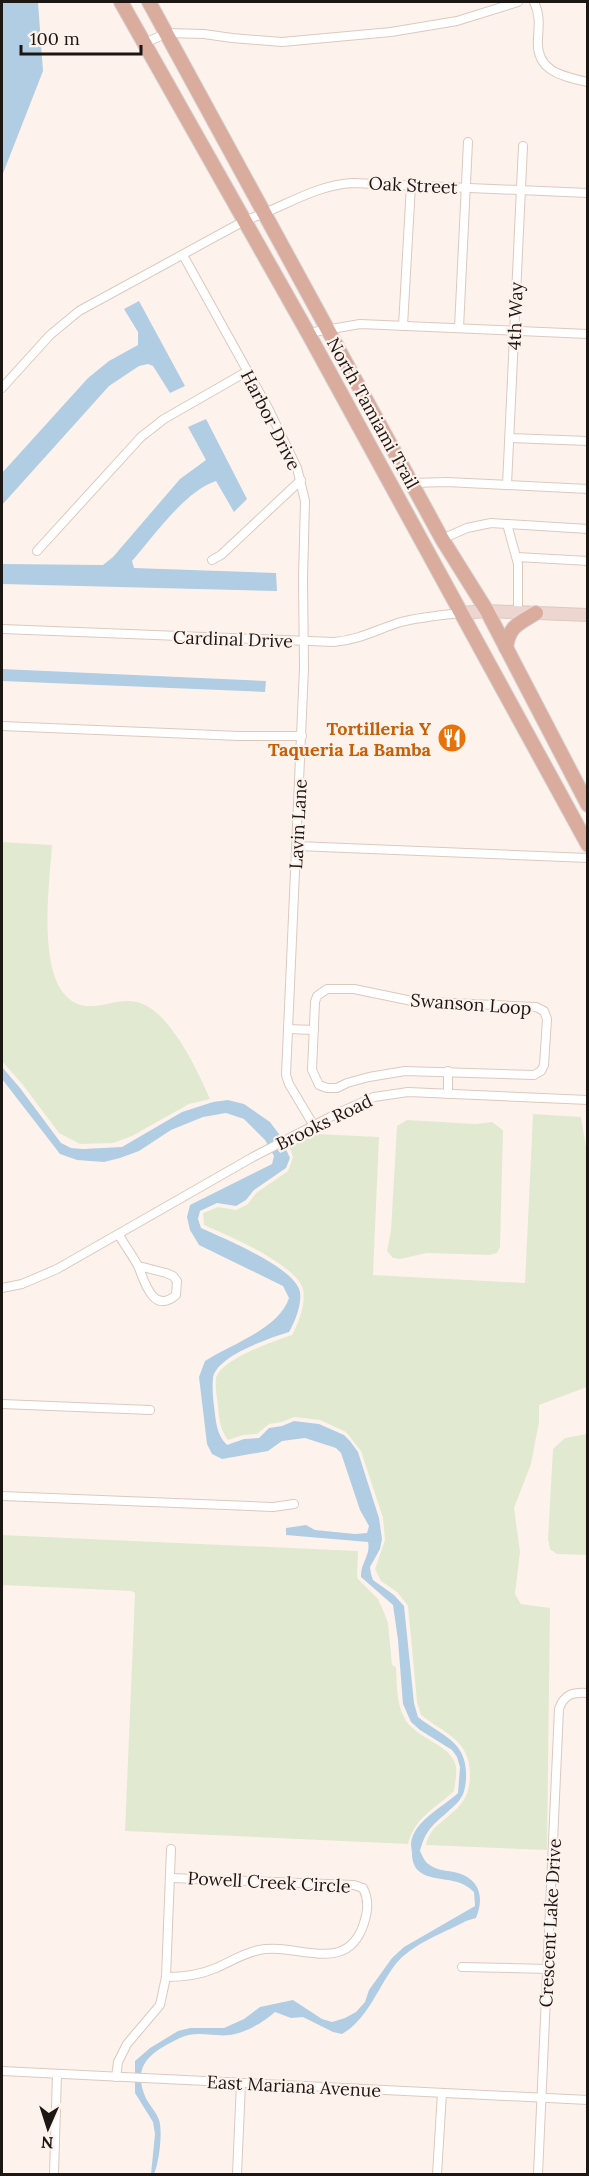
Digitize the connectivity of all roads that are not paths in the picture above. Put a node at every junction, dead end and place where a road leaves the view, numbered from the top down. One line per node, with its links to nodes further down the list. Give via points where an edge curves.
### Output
1 (121, 2): 6 (main road, North Tamiami Trail)
2 (149, 2): 5 (main road, North Tamiami Trail)
3 (518, 2): 5 (street, via 457,21 304,41)
4 (534, 2): 7 (street, via 539,15 538,55 543,64)
5 (167, 33): 6 (street); 14 (main road, North Tamiami Trail)
6 (145, 43): 15 (main road, North Tamiami Trail)
7 (588, 82)
8 (468, 142): 11 (street)
9 (523, 146): 12 (street, 4th Way)
10 (411, 185): 11 (street, Oak Street); 14 (street, Oak Street, via 332,185); 17 (street)
11 (465, 188): 12 (street, Oak Street); 18 (street)
12 (521, 189): 13 (street, Oak Street); 20 (street, 4th Way)
13 (588, 193)
14 (266, 214): 15 (street, Oak Street); 19 (main road, North Tamiami Trail)
15 (246, 220): 16 (street, Oak Street); 21 (main road, North Tamiami Trail)
16 (183, 255): 23 (street, Harbor Drive); 24 (street, Oak Street, via 72,317 50,335)
17 (403, 326): 18 (street); 19 (street, via 354,324)
18 (459, 328): 20 (street)
19 (326, 329): 21 (street); 28 (main road, North Tamiami Trail)
20 (514, 331): 22 (street); 25 (street, 4th Way)
21 (309, 333): 40 (main road, North Tamiami Trail)
22 (588, 334)
23 (246, 372): 27 (street, Harbor Drive, via 268,408); 34 (street, via 164,419 141,437)
24 (2, 388)
25 (510, 438): 26 (street); 29 (street, 4th Way)
26 (588, 441)
27 (301, 480): 36 (street, Harbor Drive); 44 (street, Lavin Lane, via 305,501)
28 (411, 483): 29 (street); 33 (main road, North Tamiami Trail)
29 (507, 486): 30 (street)
30 (588, 489)
31 (507, 524): 32 (street); 33 (street, via 467,528); 35 (street)
32 (588, 529)
33 (442, 539): 38 (main road, North Tamiami Trail)
34 (37, 552)
35 (517, 557): 37 (street); 39 (street)
36 (212, 560)
37 (588, 561)
38 (487, 611): 39 (main road); 40 (main road); 45 (main road, North Tamiami Trail)
39 (518, 612): 41 (main road)
40 (461, 613): 44 (street, Cardinal Drive, via 401,622 354,640); 49 (main road, North Tamiami Trail)
41 (536, 613): 42 (main road); 45 (main road, via 512,628)
42 (588, 615)
43 (2, 629): 44 (street, Cardinal Drive)
44 (304, 641): 47 (street, Lavin Lane)
45 (506, 648): 48 (main road, North Tamiami Trail)
46 (2, 726): 47 (street)
47 (302, 736): 50 (street, Lavin Lane)
48 (588, 805)
49 (588, 845)
50 (297, 846): 51 (street); 52 (street, Lavin Lane)
51 (588, 858)
52 (288, 1029): 53 (street); 57 (street, Lavin Lane, via 286,1075)
53 (314, 1030): 54 (street, Swanson Loop, via 312,1070 319,1085 327,1088 405,1071); 54 (street, Swanson Loop, via 317,996 327,989 354,989 412,1001 536,1006 546,1015 545,1060 538,1073)
54 (448, 1071): 55 (street)
55 (448, 1094): 56 (street, Brooks Road); 57 (street, Brooks Road, via 386,1094)
56 (588, 1100)
57 (314, 1125): 58 (street, Brooks Road)
58 (119, 1235): 59 (street); 60 (street, Brooks Road, via 31,1281)
59 (138, 1266): 59 (street, via 155,1299 171,1300 176,1295 177,1281 173,1276)
60 (2, 1288)
61 (2, 1404): 62 (street)
62 (150, 1410)
63 (2, 1496): 64 (street, via 263,1507)
64 (294, 1504)
65 (588, 1693): 69 (street, Crescent Lake Drive, via 569,1694 560,1709)
66 (171, 1849): 67 (street)
67 (171, 1878): 70 (street); 70 (street, Powell Creek Circle, via 354,1884 363,1887 368,1909 362,1930 340,1953 260,1950 190,1976)
68 (462, 1966): 69 (street)
69 (548, 1969): 76 (street, Crescent Lake Drive)
70 (166, 1977): 73 (street, via 160,2005 127,2044)
71 (2, 2071): 72 (street, East Mariana Avenue)
72 (57, 2074): 73 (street, East Mariana Avenue); 78 (street)
73 (116, 2077): 74 (street, East Mariana Avenue)
74 (241, 2083): 75 (street, East Mariana Avenue); 79 (street)
75 (442, 2093): 76 (street, East Mariana Avenue); 80 (street)
76 (542, 2098): 77 (street, East Mariana Avenue); 81 (street, Crescent Lake Drive)
77 (588, 2100)
78 (54, 2175)
79 (237, 2175)
80 (437, 2175)
81 (538, 2175)

